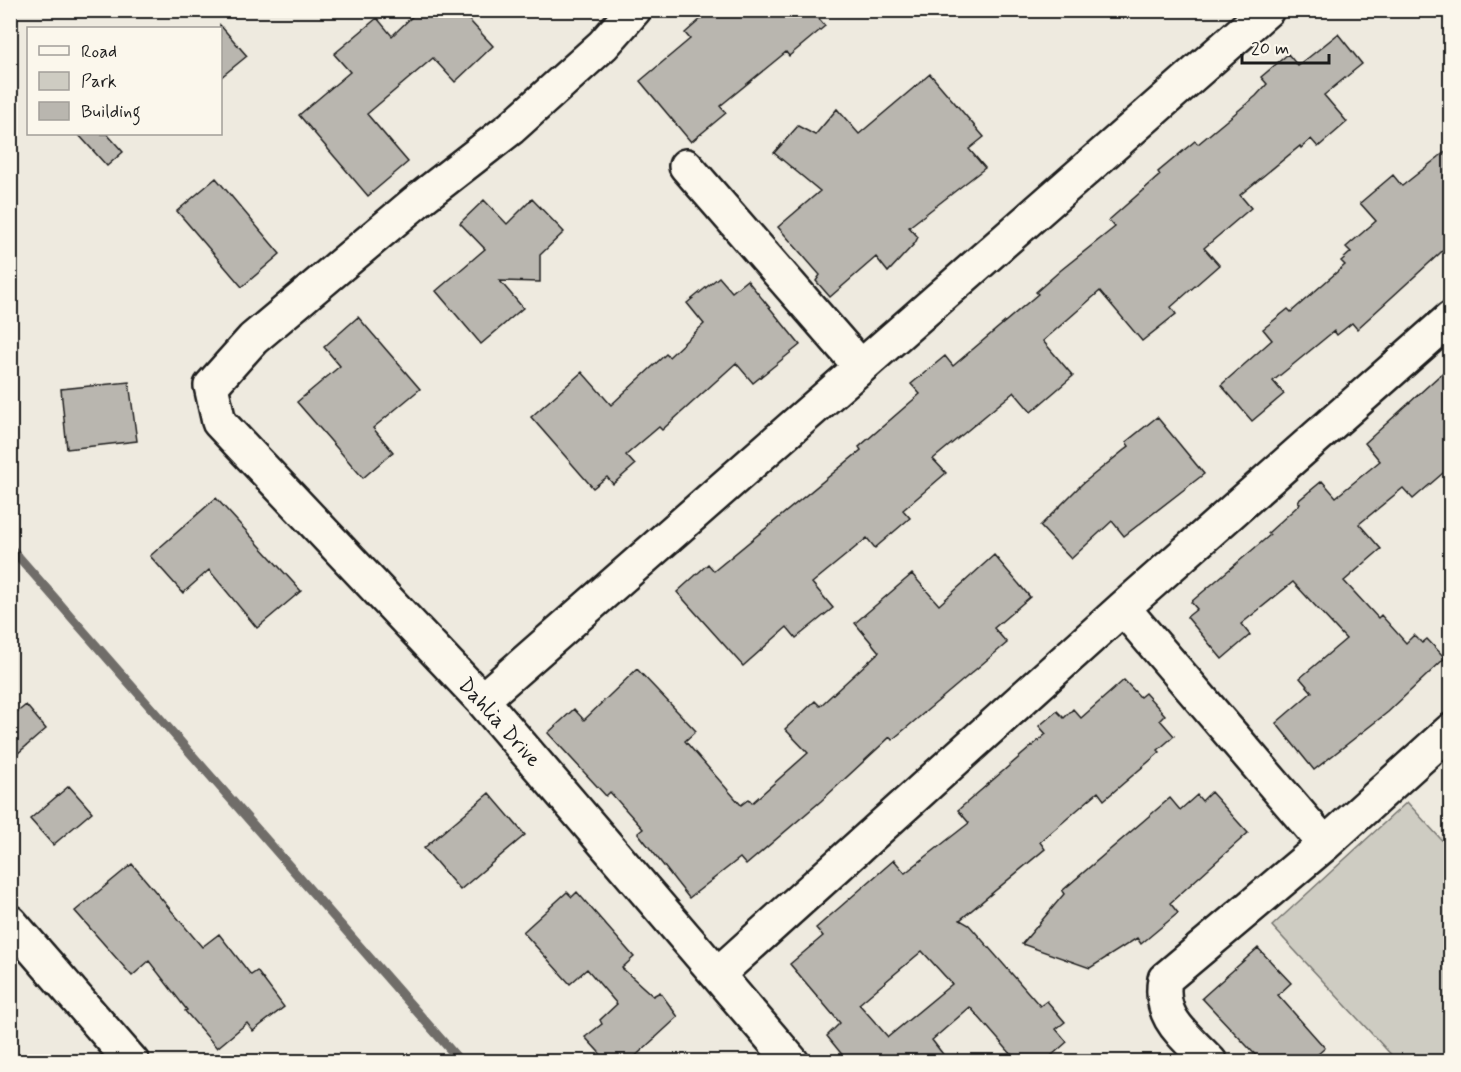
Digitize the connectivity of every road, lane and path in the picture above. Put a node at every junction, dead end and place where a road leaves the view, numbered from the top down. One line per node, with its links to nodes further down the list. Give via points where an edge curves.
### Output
1 (634, 10): 7 (street, Dahlia Drive, via 603,45 511,128 253,339 211,386 219,422)
2 (1267, 10): 5 (street)
3 (686, 166): 5 (street)
4 (1450, 319): 6 (street)
5 (861, 368): 7 (street)
6 (1123, 608): 9 (street); 11 (street)
7 (482, 700): 11 (street, Dahlia Drive)
8 (1450, 731): 9 (street)
9 (1324, 844): 14 (street, via 1165,979 1162,996 1167,1015)
10 (10, 922): 12 (street)
11 (718, 975): 13 (street, Dahlia Drive)
12 (132, 1062)
13 (792, 1062)
14 (1210, 1062)

